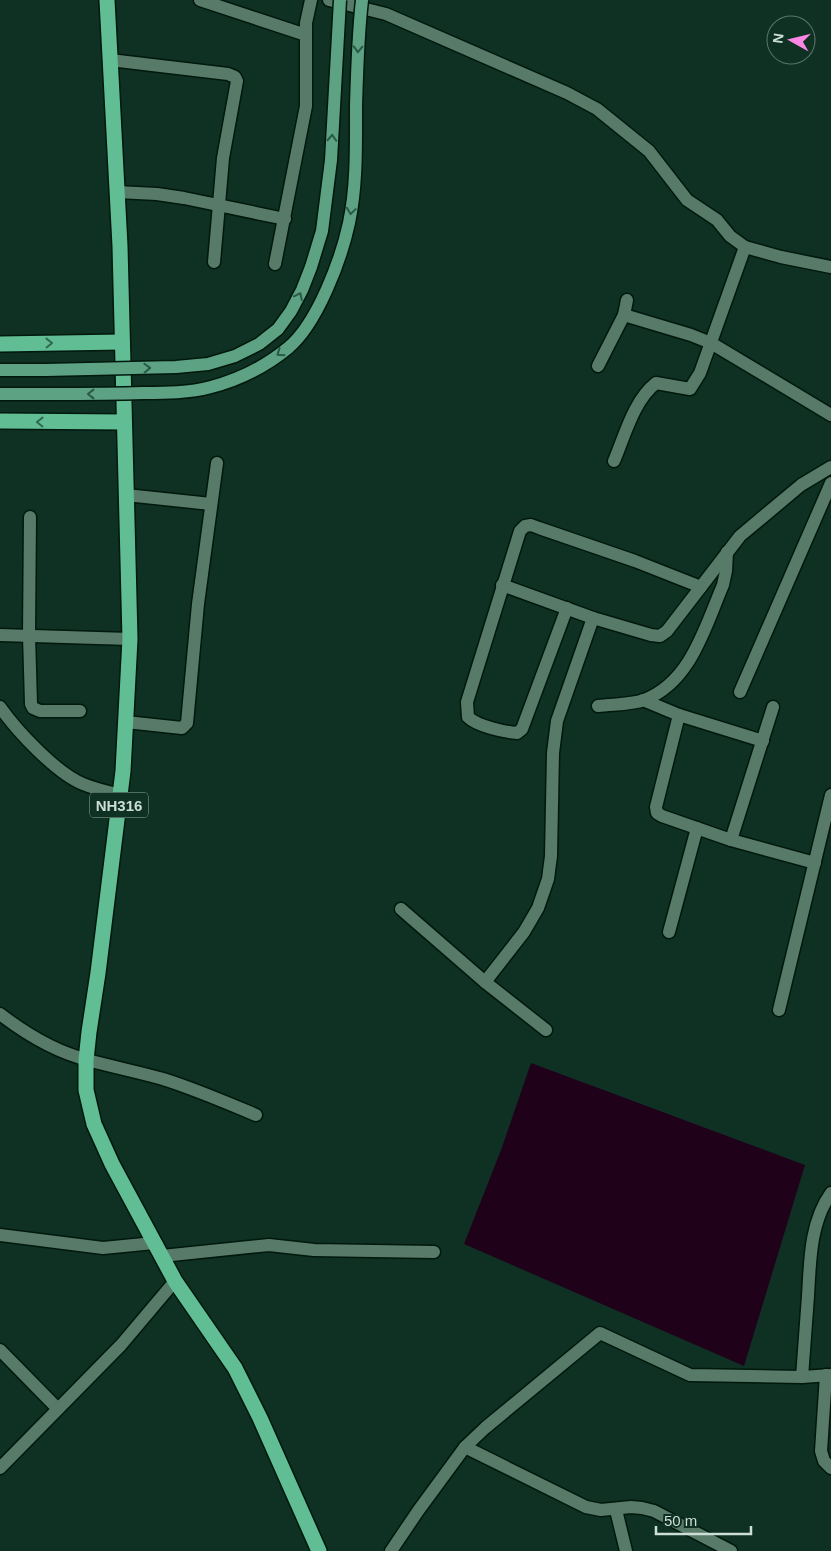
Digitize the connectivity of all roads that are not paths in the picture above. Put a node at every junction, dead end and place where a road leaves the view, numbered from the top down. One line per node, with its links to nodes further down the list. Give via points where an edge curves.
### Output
1 (107, 0): 8 (highway, NH316)
2 (200, 0): 7 (street)
3 (311, 0): 7 (street)
4 (329, 0): 12 (street, via 386,14 567,92 597,109 648,151 686,200 717,220)
5 (340, 0): 22 (main road, one-way to 5, bridge, via 168,368 208,364 259,344 282,323 302,290 322,231 331,160)
6 (362, 0): 23 (main road, one-way to 23, bridge, via 358,34 356,152 349,223 337,264 320,301 305,328 288,348 243,376 210,388 178,392)
7 (306, 35): 11 (street, via 306,106)
8 (110, 60): 9 (highway, NH316); 10 (street, via 235,77)
9 (117, 192): 10 (street, via 157,194); 18 (highway, NH316)
10 (219, 204): 11 (street); 13 (street)
11 (285, 219): 14 (street)
12 (745, 247): 15 (street); 20 (street)
13 (214, 262)
14 (275, 264)
15 (831, 267)
16 (628, 300): 17 (street)
17 (624, 315): 20 (street); 21 (street)
18 (122, 342): 19 (highway, one-way to 18); 26 (highway, NH316)
19 (0, 344)
20 (711, 344): 24 (street); 27 (street, via 690,389 656,383 649,389 634,413)
21 (598, 366)
22 (0, 370)
23 (0, 394)
24 (831, 415)
25 (0, 421): 26 (highway, one-way to 25)
26 (124, 422): 31 (highway, NH316)
27 (614, 461)
28 (217, 463): 32 (street)
29 (831, 467): 34 (street, via 800,485 740,536)
30 (831, 483): 42 (street)
31 (126, 495): 32 (street); 41 (highway, NH316)
32 (211, 504): 49 (street, via 187,723 182,728 175,728)
33 (30, 517): 40 (street)
34 (727, 552): 36 (street); 43 (street, via 723,585 685,668 670,683)
35 (502, 585): 36 (street, via 520,531 531,525); 37 (street); 37 (street, via 467,702 468,717 473,722 509,732 517,733 522,729)
36 (701, 587): 38 (street, via 660,636)
37 (567, 608): 38 (street)
38 (594, 618): 58 (street, via 557,722 548,879 538,908 524,932)
39 (0, 635): 40 (street)
40 (29, 636): 41 (street); 47 (street, via 32,708)
41 (130, 639): 49 (highway, NH316)
42 (740, 692)
43 (643, 700): 44 (street); 48 (street)
44 (598, 706)
45 (0, 707): 51 (street, via 34,747 63,772 81,784)
46 (773, 708): 50 (street)
47 (80, 711)
48 (678, 715): 50 (street); 53 (street, via 657,813)
49 (126, 722): 51 (highway, NH316)
50 (763, 741): 54 (street)
51 (120, 795): 62 (highway, NH316)
52 (831, 795): 55 (street)
53 (697, 828): 54 (street); 57 (street)
54 (731, 840): 55 (street)
55 (815, 863): 59 (street)
56 (401, 909): 58 (street)
57 (669, 932)
58 (485, 982): 61 (street)
59 (779, 1010)
60 (0, 1014): 62 (street, via 41,1041)
61 (546, 1030)
62 (86, 1060): 63 (street, via 203,1092); 66 (highway, NH316, via 86,1090 94,1124)
63 (256, 1115)
64 (831, 1193): 71 (street, via 819,1217 811,1250)
65 (0, 1235): 66 (street, via 103,1248)
66 (158, 1249): 67 (street, via 269,1245 314,1250); 68 (highway, NH316)
67 (434, 1252)
68 (175, 1281): 72 (street, via 121,1345); 77 (highway, NH316, via 235,1368)
69 (0, 1350): 72 (street)
70 (828, 1375): 71 (street); 75 (street, via 821,1451)
71 (802, 1377): 73 (street, via 690,1375 600,1333)
72 (58, 1409): 74 (street)
73 (465, 1447): 76 (street, via 586,1507); 78 (street)
74 (0, 1468)
75 (831, 1468)
76 (616, 1510): 79 (street); 80 (street, via 631,1507 654,1512)
77 (318, 1551)
78 (391, 1551)
79 (626, 1551)
80 (732, 1551)

